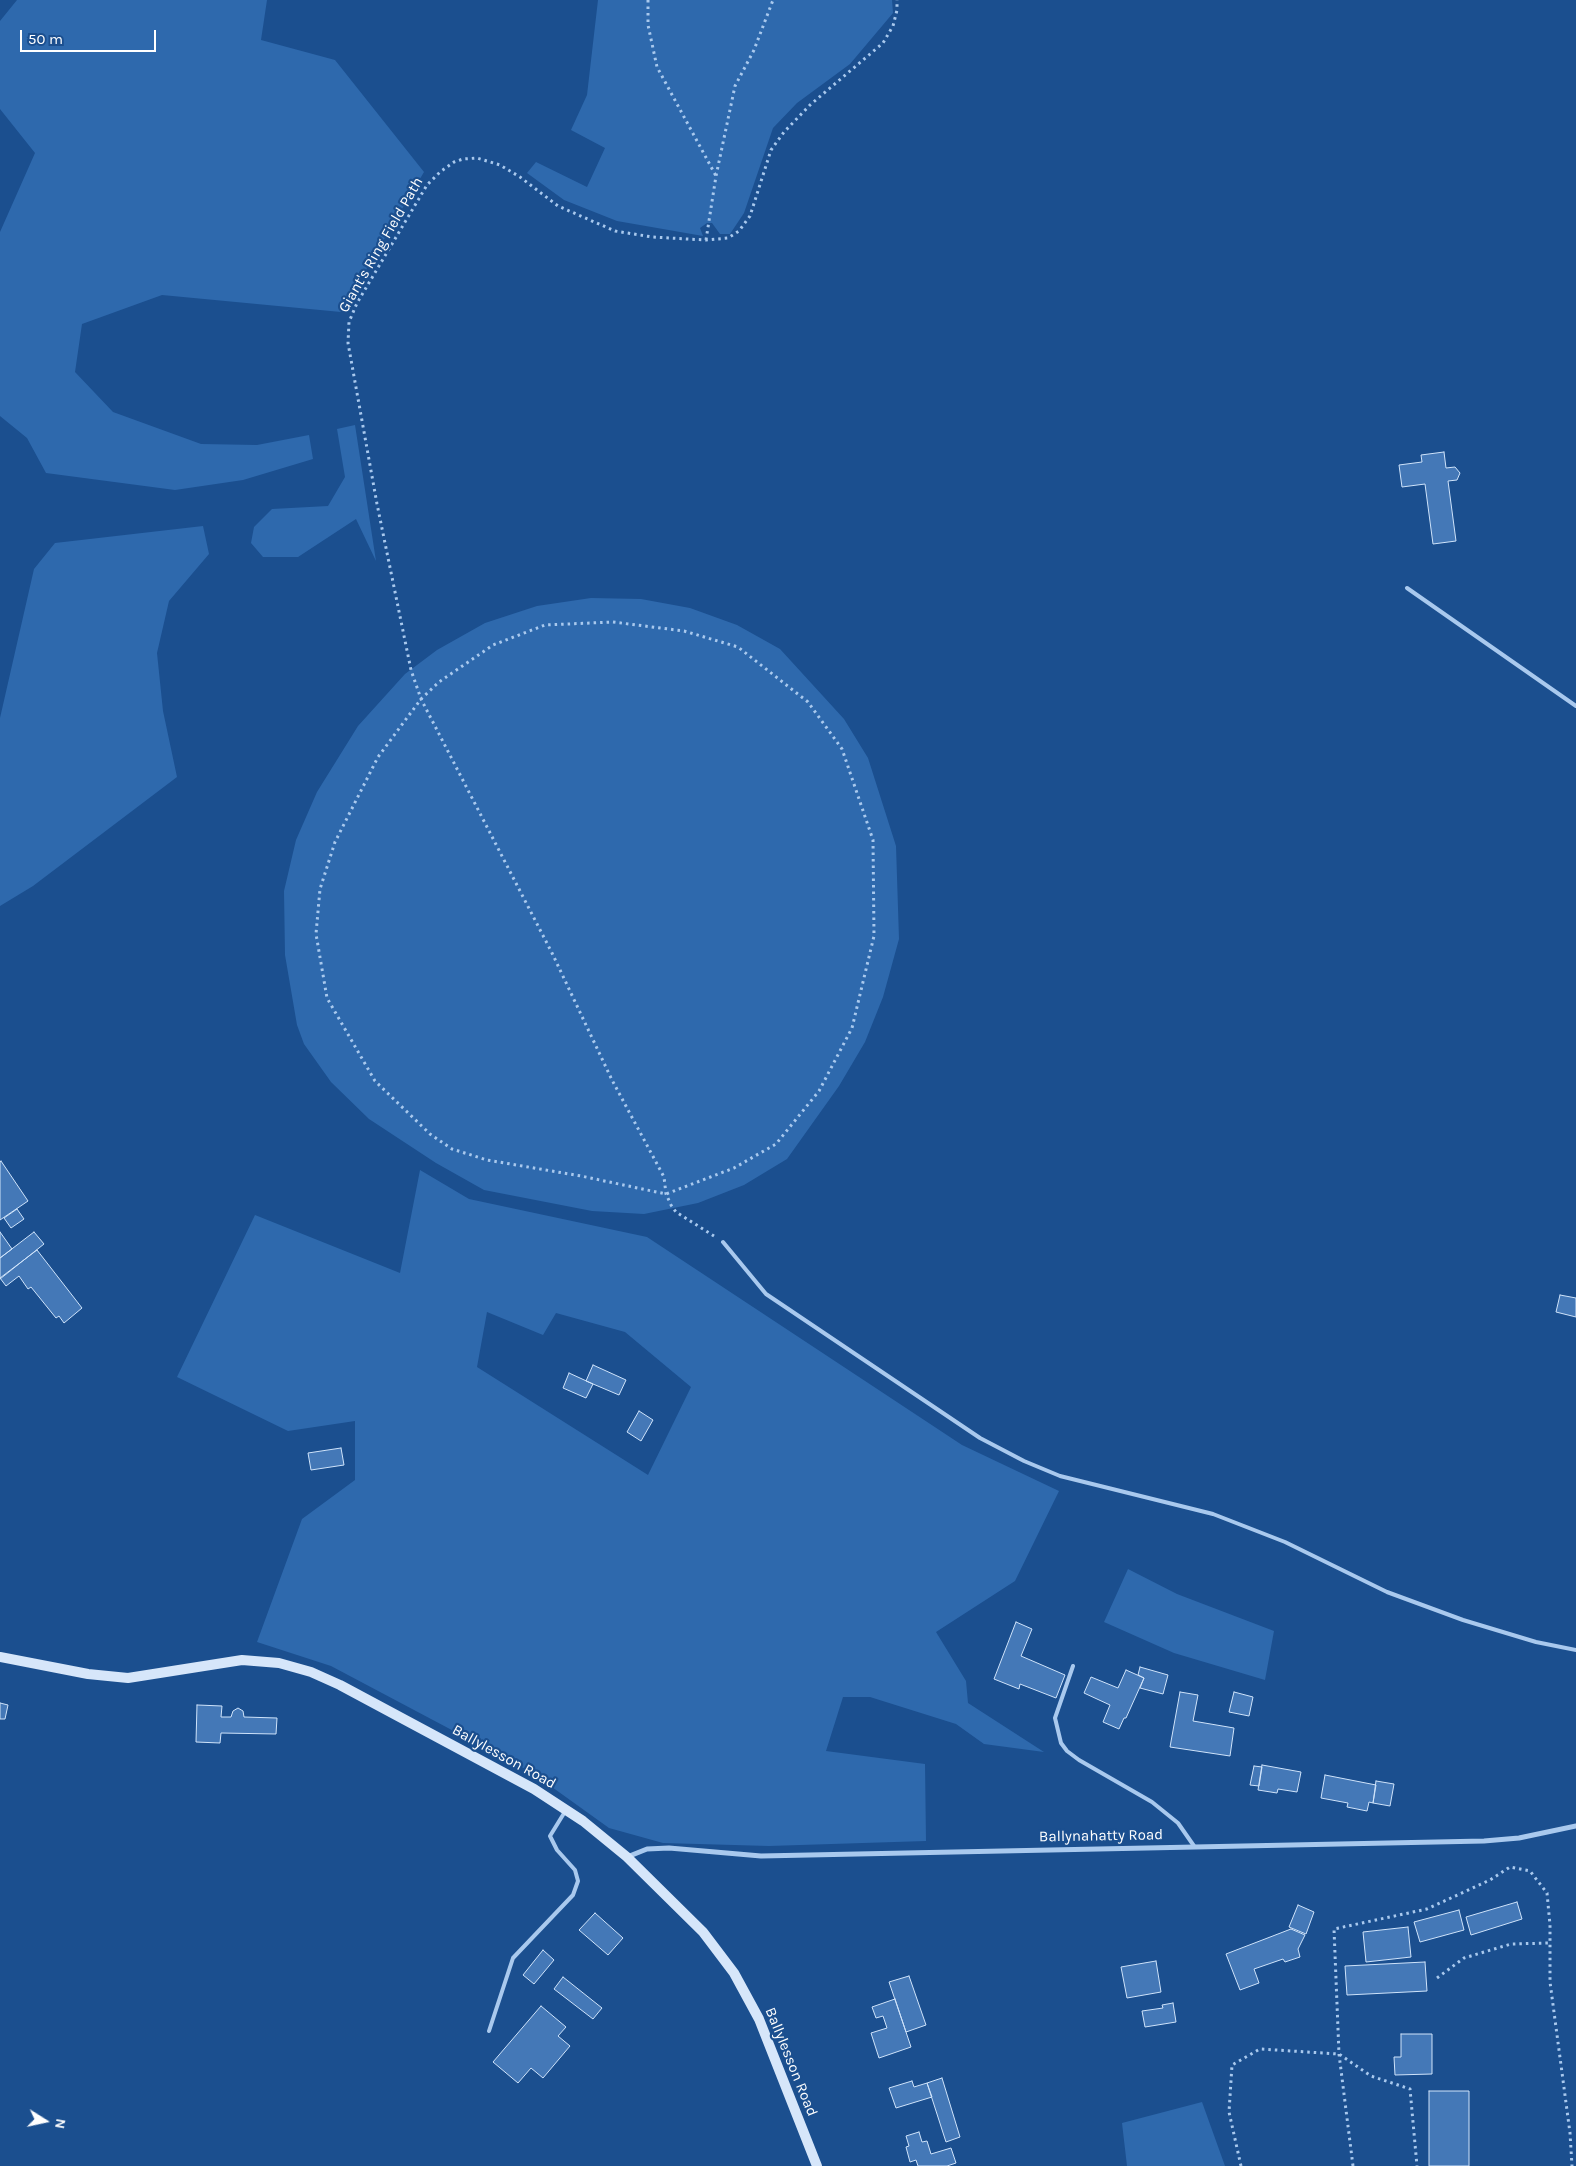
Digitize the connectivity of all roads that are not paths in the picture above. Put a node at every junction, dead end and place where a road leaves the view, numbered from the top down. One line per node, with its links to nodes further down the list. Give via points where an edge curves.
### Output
1 (1407, 588): 2 (lane)
2 (1576, 706)
3 (723, 1242): 4 (lane, via 766,1294 980,1438 1024,1461 1060,1476 1213,1514 1285,1542 1387,1592 1463,1620 1536,1642)
4 (1576, 1650)
5 (0, 1657): 7 (main road, Ballylesson Road, via 88,1674 128,1678 242,1660 279,1663 340,1685 534,1789)
6 (1073, 1666): 9 (lane, via 1054,1718 1067,1751 1152,1802 1178,1823)
7 (566, 1810): 10 (main road, Ballylesson Road); 11 (lane, via 550,1836 557,1850 575,1870 578,1881 573,1896 513,1958)
8 (1576, 1826): 9 (street, Ballynahatty Road, via 1519,1838 1484,1841)
9 (1194, 1846): 10 (street, Ballynahatty Road, via 761,1856 670,1848 647,1849)
10 (627, 1857): 12 (main road, Ballylesson Road, via 703,1932 734,1973 758,2019)
11 (489, 2031)
12 (817, 2166)

